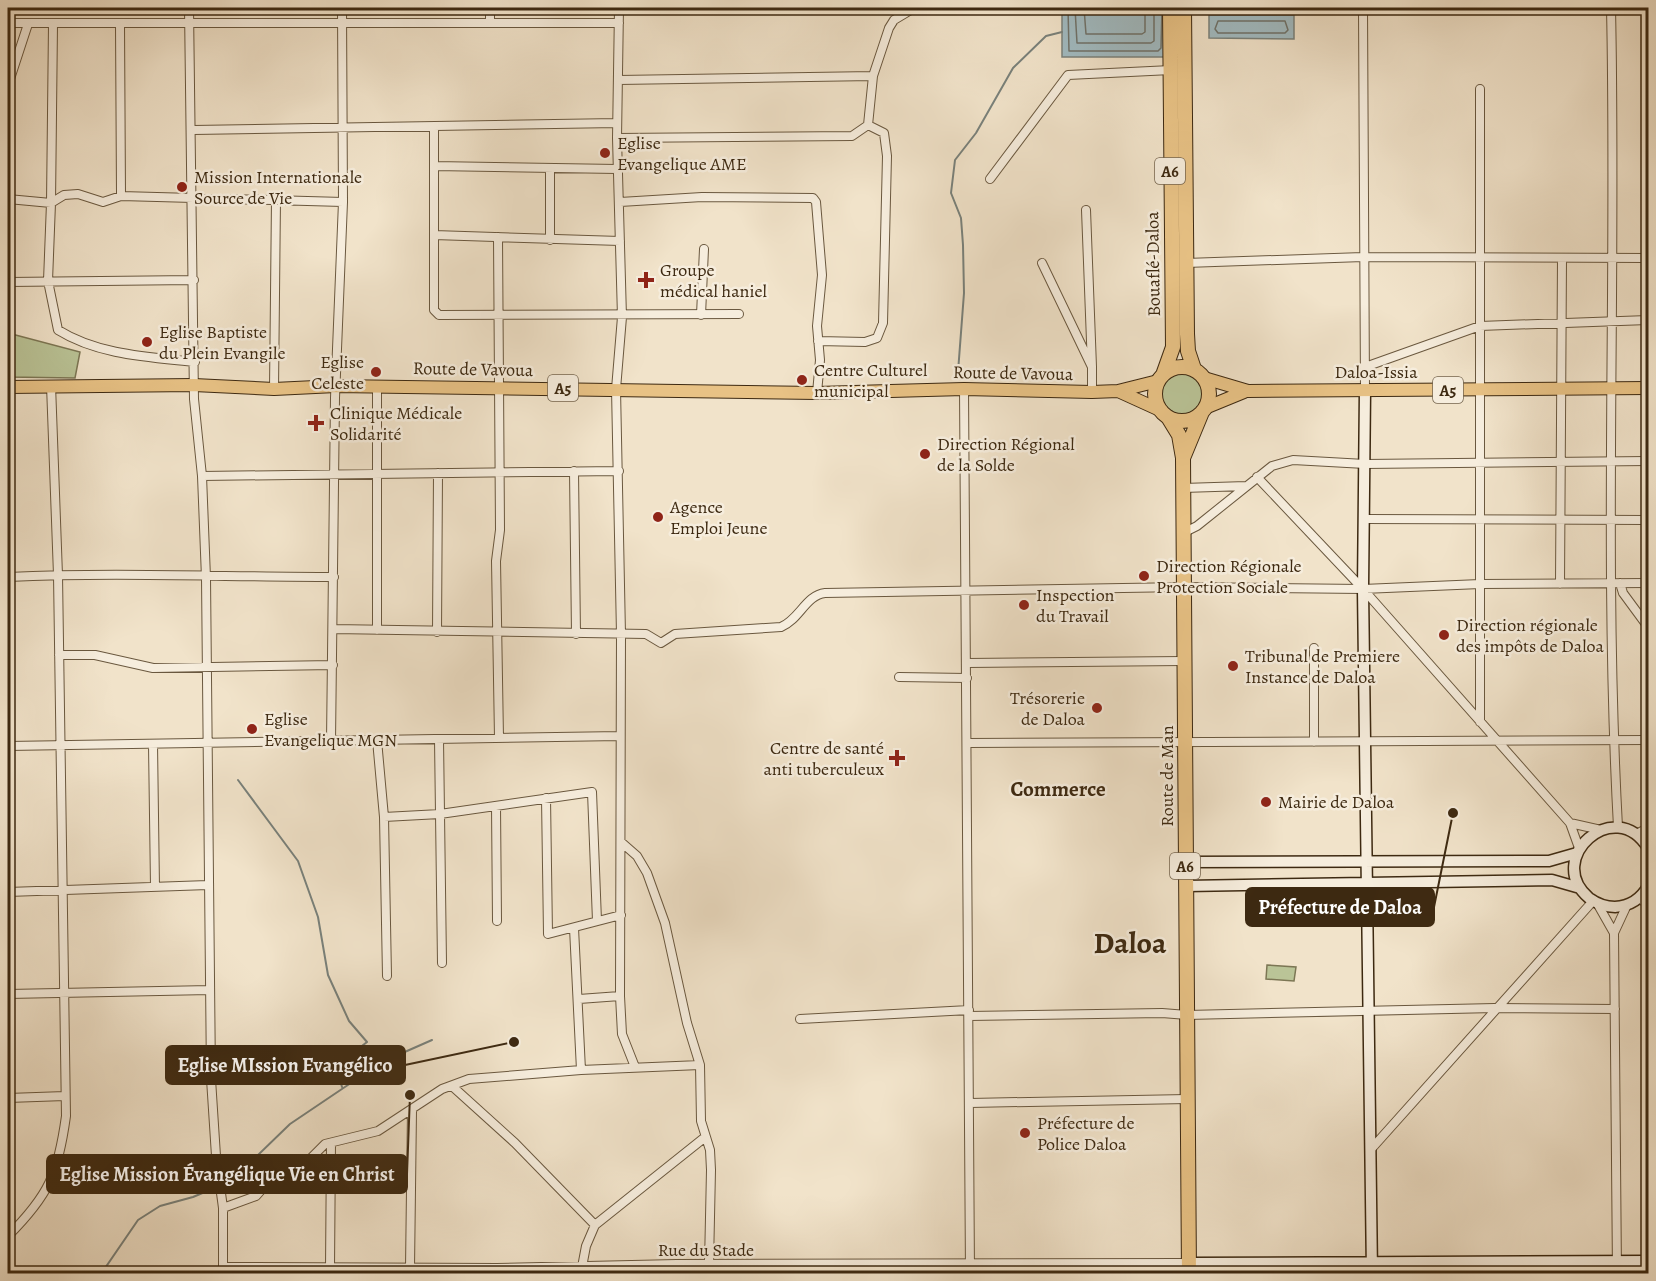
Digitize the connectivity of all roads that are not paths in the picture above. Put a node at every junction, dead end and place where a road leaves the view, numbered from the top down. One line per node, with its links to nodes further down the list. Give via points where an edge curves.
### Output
1 (189, 8): 11 (street)
2 (342, 8): 17 (street)
3 (490, 8): 12 (street)
4 (619, 8): 13 (street)
5 (914, 8): 20 (street, via 894,20 889,28)
6 (1170, 8): 19 (highway, Bouaflé-Daloa / A6)
7 (1184, 8): 18 (highway, Bouaflé-Daloa / A6)
8 (1363, 8): 47 (street)
9 (1611, 8): 50 (street)
10 (8, 23): 14 (street)
11 (190, 23): 16 (street); 17 (street); 28 (street)
12 (490, 23): 13 (street); 17 (street)
13 (619, 23): 21 (street)
14 (28, 24): 15 (street); 22 (street)
15 (53, 24): 16 (street); 40 (street)
16 (120, 24): 34 (street)
17 (342, 24): 27 (street)
18 (1185, 68): 19 (street); 53 (highway, Bouaflé-Daloa / A6)
19 (1170, 71): 33 (street, via 1068,75); 70 (highway, Bouaflé-Daloa / A6, via 1173,347)
20 (873, 76): 21 (street); 25 (street)
21 (618, 80): 24 (street)
22 (8, 85)
23 (1480, 89): 48 (street)
24 (617, 123): 26 (street); 29 (street)
25 (868, 125): 29 (street, via 852,136); 65 (street, via 884,134 887,156 883,323 877,338 865,342)
26 (434, 127): 27 (street); 30 (street)
27 (343, 128): 28 (street); 38 (street)
28 (193, 130): 35 (street)
29 (617, 138): 32 (street)
30 (434, 166): 31 (street); 42 (street)
31 (550, 168): 32 (street); 44 (street)
32 (617, 169): 39 (street)
33 (990, 179)
34 (121, 195): 35 (street); 40 (street, via 103,202 72,194)
35 (193, 196): 37 (street); 54 (street)
36 (8, 198): 40 (street)
37 (276, 199): 38 (street); 78 (street)
38 (343, 202): 73 (street)
39 (620, 202): 45 (street); 65 (street, via 702,197 813,198 822,274)
40 (51, 203): 55 (street)
41 (1086, 210): 68 (street)
42 (434, 235): 43 (street); 58 (street, via 434,310 449,317)
43 (498, 237): 44 (street); 58 (street)
44 (550, 240): 45 (street)
45 (620, 241): 60 (street)
46 (704, 249): 59 (street)
47 (1364, 257): 48 (street); 53 (street); 67 (street)
48 (1481, 258): 49 (street); 64 (street)
49 (1562, 258): 50 (street); 63 (street)
50 (1611, 258): 51 (street); 61 (street)
51 (1648, 258)
52 (1042, 263): 68 (street)
53 (1186, 263): 69 (highway, Bouaflé-Daloa / A6, via 1188,351)
54 (194, 280): 55 (street); 66 (street)
55 (48, 281): 56 (street); 66 (street, via 58,330 68,337 109,350)
56 (8, 282)
57 (739, 314): 59 (street)
58 (500, 315): 60 (street); 76 (street)
59 (701, 315): 60 (street)
60 (621, 317): 79 (street)
61 (1611, 320): 62 (street); 63 (street); 81 (street)
62 (1648, 320)
63 (1562, 321): 64 (street); 84 (street)
64 (1480, 326): 67 (street); 83 (street)
65 (818, 340): 88 (street)
66 (195, 362): 72 (street)
67 (1365, 367): 82 (street)
68 (1092, 368): 87 (street)
69 (1199, 373): 70 (highway, via 1178,367); 86 (main road, A5); 89 (highway, via 1209,396)
70 (1161, 378): 85 (main road, A5); 90 (highway, via 1156,396)
71 (51, 385): 72 (main road, Route de Vavoua / A5); 75 (main road, Route de Vavoua / A5); 113 (street)
72 (194, 385): 78 (main road, Route de Vavoua / A5); 103 (street)
73 (336, 386): 74 (main road, Route de Vavoua / A5); 78 (main road, Route de Vavoua / A5); 102 (street)
74 (377, 386): 76 (main road, Route de Vavoua / A5); 101 (street)
75 (8, 387)
76 (501, 388): 79 (main road, Route de Vavoua / A5); 99 (street)
77 (1648, 388): 81 (main road, Daloa-Issia / A5)
78 (274, 389)
79 (616, 389): 88 (main road, Route de Vavoua / A5); 98 (street)
80 (964, 389): 87 (main road, Route de Vavoua / A5); 88 (main road, Route de Vavoua / A5); 123 (street)
81 (1611, 389): 84 (main road, Daloa-Issia / A5); 94 (street)
82 (1365, 390): 83 (main road, Daloa-Issia / A5); 86 (main road, Daloa-Issia / A5); 96 (street)
83 (1479, 390): 84 (main road, Daloa-Issia / A5); 92 (street)
84 (1562, 390): 93 (street)
85 (1118, 391): 87 (main road, Route de Vavoua / A5); 90 (main road, A5)
86 (1248, 391): 89 (main road, A5)
87 (1092, 392)
88 (817, 393)
89 (1204, 410): 90 (highway, via 1183,421); 91 (highway, A6)
90 (1165, 414): 91 (highway, A6, via 1179,435)
91 (1183, 458): 106 (highway, Route de Man / A6)
92 (1480, 461): 93 (street); 96 (street); 110 (street)
93 (1562, 461): 94 (street); 108 (street)
94 (1611, 461): 95 (street); 109 (street)
95 (1648, 461)
96 (1365, 464): 104 (street, via 1293,460 1272,466); 107 (street)
97 (574, 471): 98 (street); 99 (street); 129 (street)
98 (618, 471): 130 (street)
99 (500, 472): 100 (street); 128 (street)
100 (438, 473): 101 (street); 127 (street)
101 (377, 474): 102 (street); 126 (street)
102 (336, 475): 103 (street); 115 (street)
103 (202, 476): 116 (street)
104 (1257, 477): 105 (street); 122 (street)
105 (1246, 486): 106 (street); 112 (street)
106 (1187, 488): 112 (highway, Route de Man / A6)
107 (1365, 519): 110 (street); 122 (street)
108 (1561, 519): 109 (street); 110 (street); 120 (street)
109 (1611, 519): 111 (street); 117 (street)
110 (1480, 520): 119 (street)
111 (1648, 520)
112 (1184, 533): 121 (highway, Route de Man / A6)
113 (58, 575): 114 (street); 116 (street); 132 (street)
114 (8, 577)
115 (334, 577): 116 (street); 125 (street)
116 (206, 578): 136 (street)
117 (1616, 583): 118 (street); 120 (street); 124 (street); 150 (street)
118 (1648, 583)
119 (1480, 584): 120 (street); 122 (street); 139 (street)
120 (1560, 584)
121 (1184, 587): 122 (street); 123 (street); 133 (highway, Route de Man / A6)
122 (1363, 589): 139 (street); 148 (street)
123 (967, 591): 130 (street, via 818,594 790,624 781,627 675,634 661,644 646,634); 134 (street)
124 (1648, 627)
125 (333, 629): 126 (street); 135 (street)
126 (377, 630): 127 (street)
127 (437, 632): 128 (street)
128 (496, 633): 129 (street); 141 (street)
129 (576, 634): 130 (street)
130 (621, 634): 140 (street)
131 (1314, 648): 147 (street)
132 (59, 655): 136 (street, via 95,655 153,668); 155 (street)
133 (1184, 661): 134 (street); 146 (highway, Route de Man / A6)
134 (967, 663): 138 (street)
135 (333, 665): 136 (street); 145 (street)
136 (207, 668): 151 (street)
137 (899, 677): 138 (street)
138 (967, 678): 152 (street)
139 (1480, 722): 149 (street)
140 (620, 736): 141 (street); 165 (street)
141 (499, 738): 142 (street)
142 (439, 739): 143 (street); 158 (street)
143 (377, 740): 145 (street); 159 (street)
144 (1648, 740): 150 (street)
145 (331, 741): 151 (street)
146 (1185, 742): 147 (street); 152 (street); 168 (highway, Route de Man / A6)
147 (1314, 742): 148 (street)
148 (1365, 742): 149 (street); 169 (street)
149 (1497, 742): 150 (street); 160 (street)
150 (1613, 742): 161 (street)
151 (207, 743): 153 (street); 171 (street)
152 (968, 743): 197 (street)
153 (153, 744): 155 (street); 174 (street)
154 (8, 746): 155 (street)
155 (61, 746): 176 (street)
156 (546, 798): 157 (street); 184 (street, via 592,793); 185 (street, via 548,933)
157 (496, 806): 158 (street); 183 (street)
158 (440, 814): 159 (street); 187 (street)
159 (384, 817): 188 (street)
160 (1570, 823): 163 (street); 167 (street)
161 (1618, 827): 163 (street); 164 (street)
162 (1648, 828): 164 (street)
163 (1601, 830): 167 (street, via 1588,837)
164 (1636, 834): 166 (street)
165 (621, 842): 182 (street); 200 (street, via 637,856 647,873 665,923)
166 (1648, 848)
167 (1578, 851): 169 (street, via 1549,861); 175 (street, via 1576,877)
168 (1185, 862): 169 (street); 172 (highway, Route de Man / A6)
169 (1366, 862): 170 (street)
170 (1367, 884): 172 (street); 175 (street, via 1552,880); 196 (street)
171 (208, 885): 174 (street); 189 (street)
172 (1186, 886): 198 (highway, Route de Man / A6)
173 (1648, 886): 178 (street)
174 (155, 887): 176 (street)
175 (1580, 888): 179 (street)
176 (62, 891): 177 (street); 190 (street)
177 (8, 892)
178 (1640, 897): 180 (street); 181 (street)
179 (1595, 902): 180 (street, via 1612,907); 186 (street); 194 (street)
180 (1627, 905): 186 (street)
181 (1648, 907)
182 (621, 915): 184 (street); 192 (street)
183 (497, 921)
184 (597, 921): 185 (street)
185 (574, 928): 193 (street)
186 (1614, 933): 195 (street)
187 (442, 963)
188 (387, 976)
189 (210, 990): 190 (street); 212 (street, via 212,1090)
190 (63, 993): 191 (street); 204 (street)
191 (8, 994)
192 (620, 996): 193 (street); 201 (street, via 622,1034)
193 (579, 999): 202 (street)
194 (1495, 1008): 195 (street); 196 (street); 211 (street)
195 (1615, 1009): 216 (street)
196 (1367, 1011): 198 (street); 211 (street)
197 (969, 1013): 198 (street); 199 (street); 207 (street)
198 (1187, 1015): 206 (highway, Route de Man / A6)
199 (800, 1019)
200 (700, 1065): 201 (street); 209 (street)
201 (635, 1067): 202 (street)
202 (581, 1070): 203 (street, via 469,1079)
203 (452, 1086): 208 (street); 213 (street, via 515,1143)
204 (65, 1096): 205 (street); 214 (street, via 62,1146 51,1180 35,1209)
205 (8, 1098)
206 (1187, 1099): 207 (street); 223 (highway, Route de Man / A6)
207 (970, 1103): 225 (street)
208 (412, 1110): 210 (street, via 378,1131); 222 (street)
209 (704, 1138): 213 (street); 219 (street, via 710,1150 711,1170)
210 (331, 1143): 212 (street, via 325,1144 304,1165 271,1179 256,1196); 221 (street)
211 (1372, 1147): 224 (street)
212 (223, 1208): 226 (street)
213 (595, 1225): 220 (street)
214 (8, 1236)
215 (1550, 1261): 216 (street); 224 (street); 229 (street)
216 (1616, 1261): 217 (street); 230 (street)
217 (1648, 1261)
218 (677, 1264): 219 (street, Rue du Stade); 227 (street, Rue du Stade); 228 (street)
219 (709, 1264): 225 (street, Rue du Stade)
220 (582, 1267): 222 (street, Rue du Stade); 227 (street, Rue du Stade)
221 (330, 1268): 222 (street, Rue du Stade); 226 (street, Rue du Stade)
222 (410, 1268)
223 (1189, 1268): 224 (street); 225 (street, Rue du Stade)
224 (1372, 1268)
225 (970, 1269)
226 (223, 1270)
227 (593, 1270)
228 (677, 1274)
229 (1551, 1274)
230 (1617, 1274)

